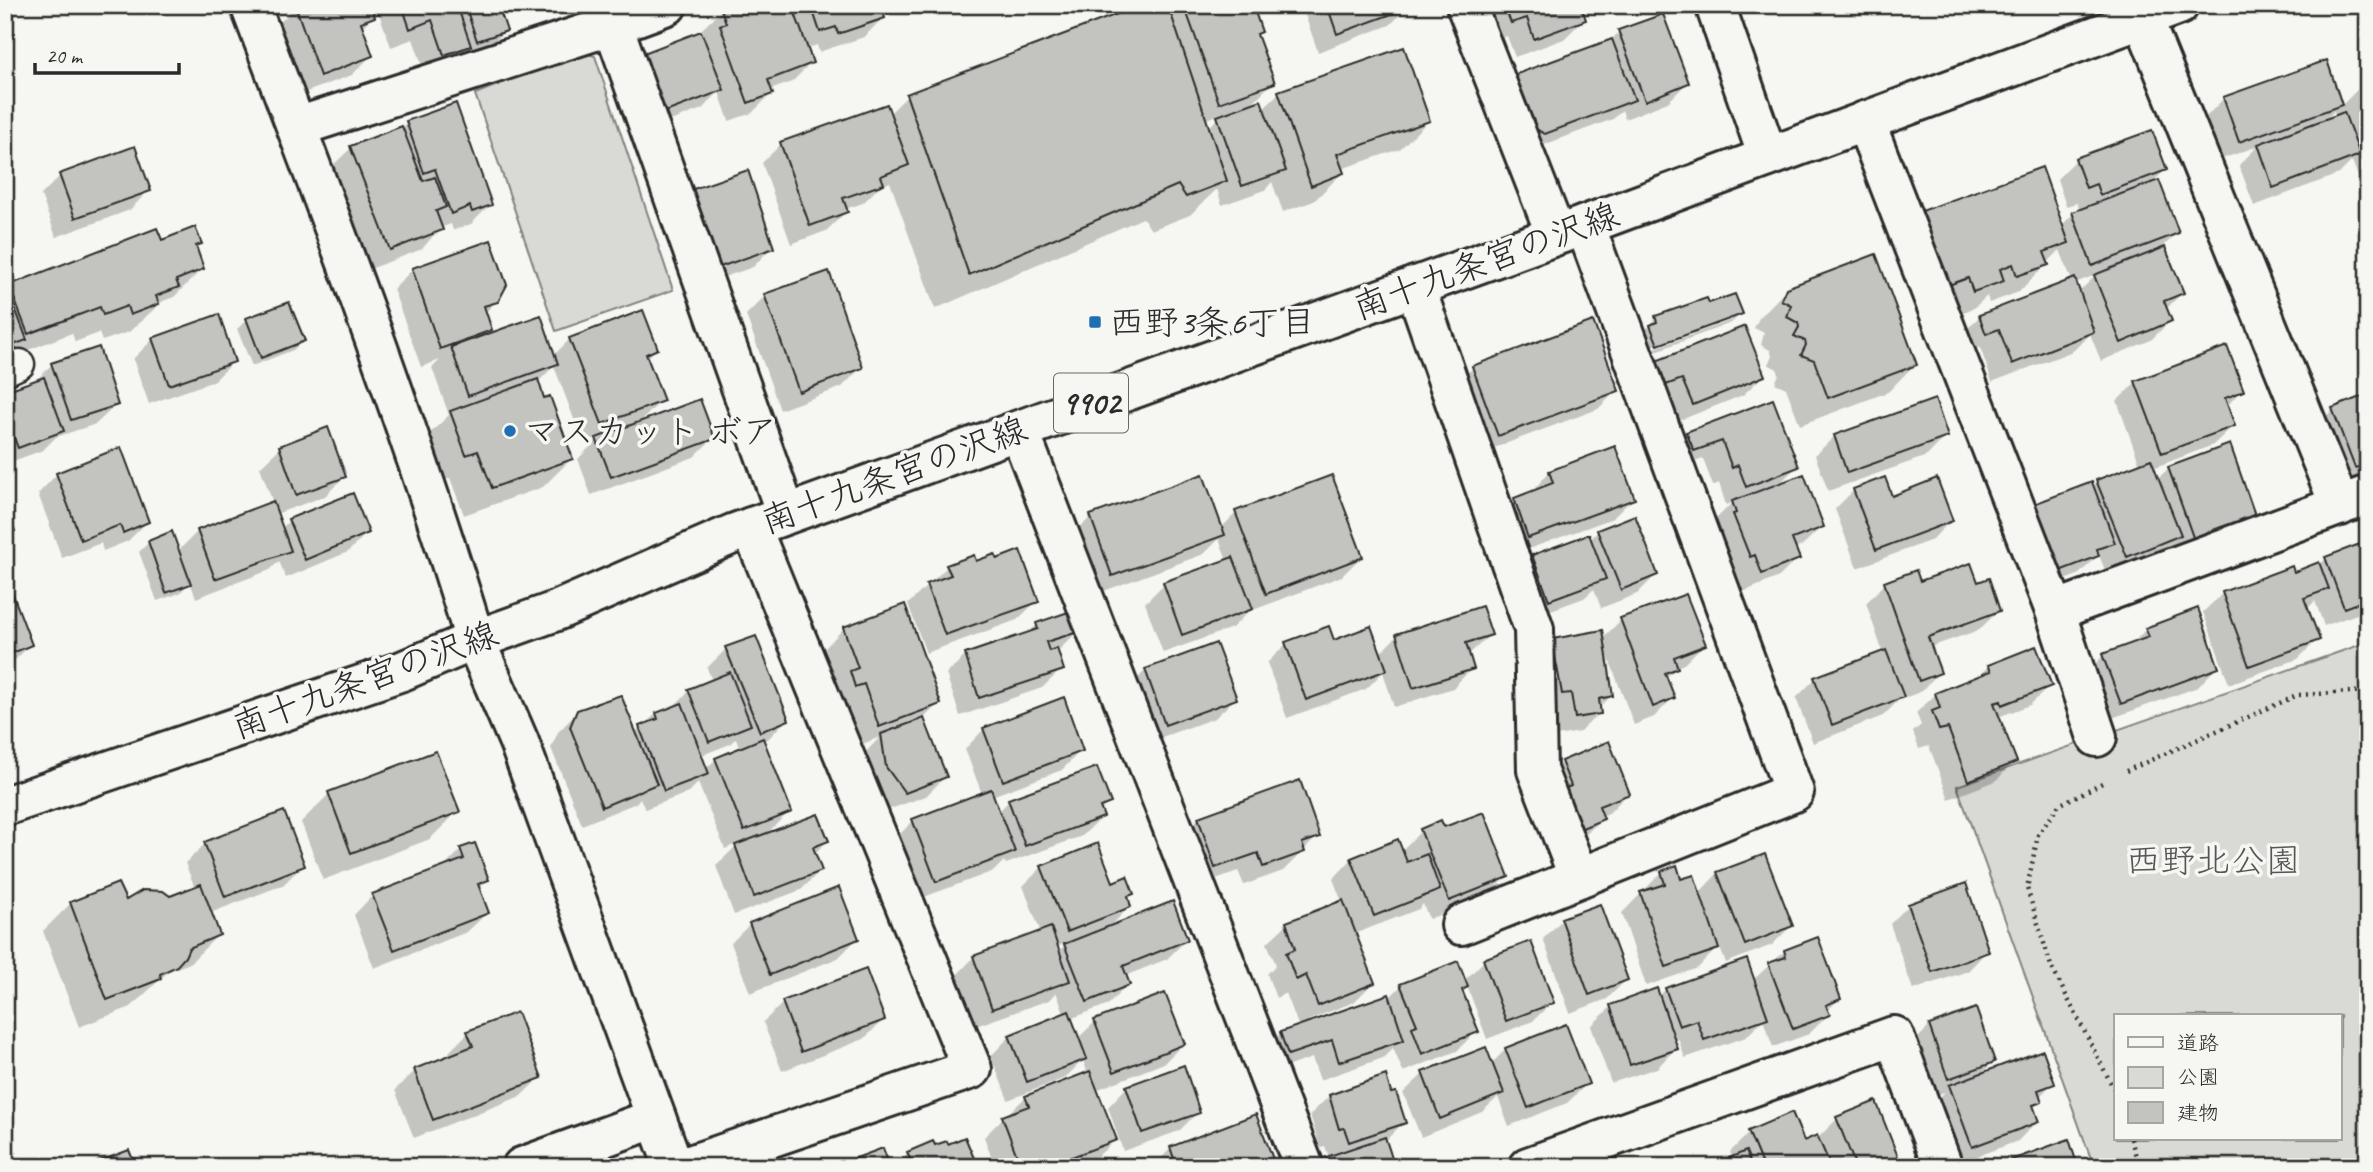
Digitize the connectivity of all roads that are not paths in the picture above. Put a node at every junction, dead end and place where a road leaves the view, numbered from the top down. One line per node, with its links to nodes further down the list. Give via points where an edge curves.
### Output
1 (250, 5): 9 (street)
2 (667, 5): 7 (street)
3 (1466, 5): 11 (street)
4 (1715, 5): 10 (street)
5 (2179, 5): 6 (street, 南十九条宮の沢線 / 9902)
6 (2143, 19): 8 (street, 南十九条宮の沢線 / 9902); 14 (street)
7 (613, 25): 9 (street); 15 (street)
8 (1865, 121): 10 (street, 南十九条宮の沢線 / 9902); 16 (street)
9 (297, 127): 17 (street, via 441,529)
10 (1768, 157): 11 (street, 南十九条宮の沢線 / 9902)
11 (1570, 230): 12 (street, 南十九条宮の沢線 / 9902); 20 (street, via 1794,792)
12 (1415, 286): 13 (street, 南十九条宮の沢線 / 9902); 20 (street, via 1534,629 1537,770)
13 (1018, 430): 15 (street, 南十九条宮の沢線 / 9902); 26 (street)
14 (2354, 501): 16 (street)
15 (769, 521): 17 (street, 南十九条宮の沢線 / 9902, via 556,611); 25 (street, via 972,1069)
16 (2055, 611): 18 (street)
17 (475, 640): 19 (street, 南十九条宮の沢線 / 9902, via 402,671); 22 (street, via 519,742)
18 (2097, 737)
19 (5, 806)
20 (1579, 878): 21 (street)
21 (1461, 925)
22 (656, 1118): 23 (street); 24 (street)
23 (522, 1167)
24 (674, 1167)
25 (684, 1167)
26 (1304, 1167)
27 (1528, 1167): 28 (street, via 1894,1036)
28 (1943, 1167)

